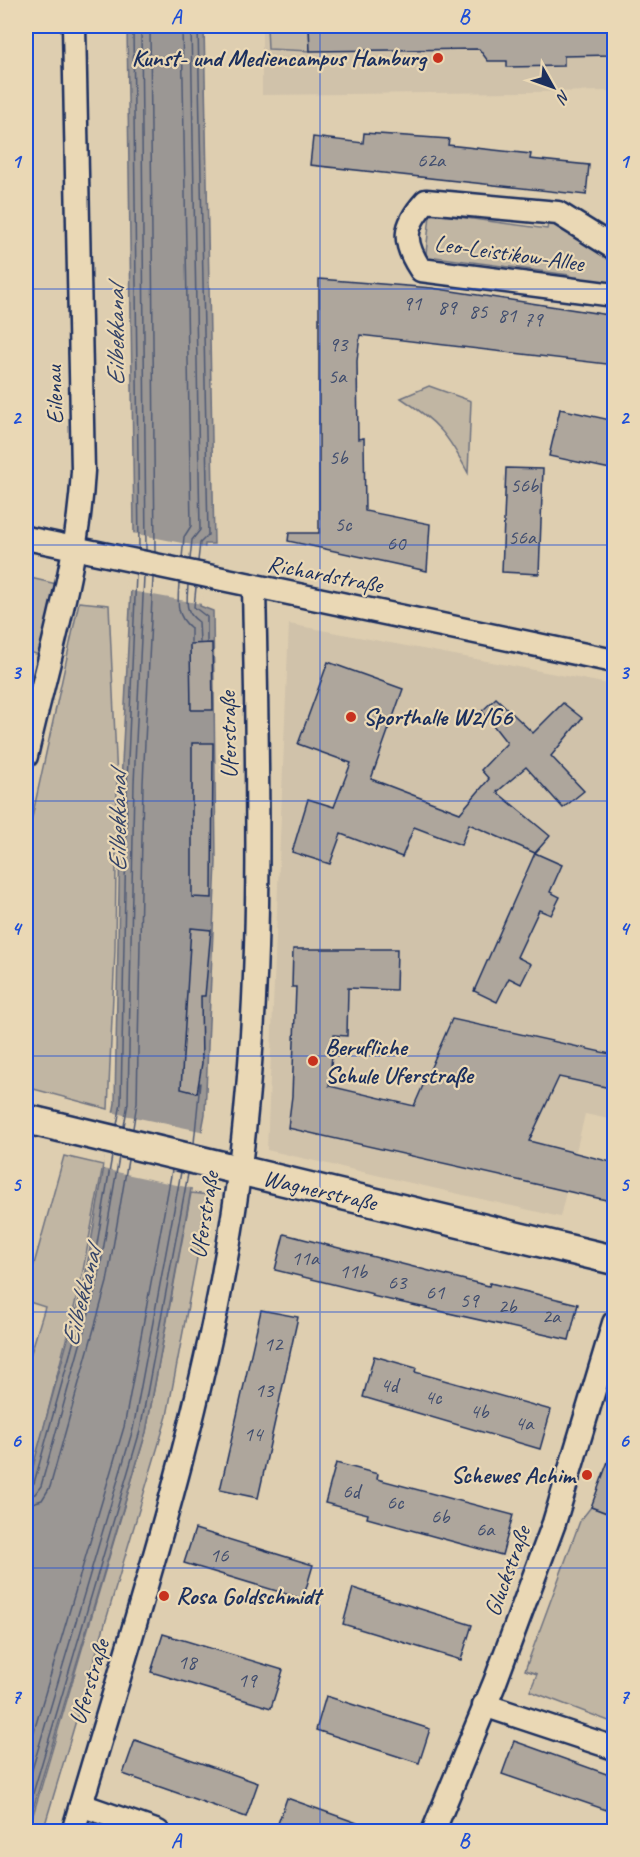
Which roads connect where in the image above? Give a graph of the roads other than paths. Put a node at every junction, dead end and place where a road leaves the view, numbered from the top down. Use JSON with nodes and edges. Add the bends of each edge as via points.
{"nodes":[{"id":1,"x":74,"y":26,"type":"edge"},
{"id":2,"x":615,"y":248,"type":"edge"},
{"id":3,"x":615,"y":295,"type":"edge"},
{"id":4,"x":26,"y":538,"type":"edge"},
{"id":5,"x":75,"y":548,"type":"junction"},
{"id":6,"x":254,"y":587,"type":"junction"},
{"id":7,"x":615,"y":661,"type":"edge"},
{"id":8,"x":26,"y":756,"type":"edge"},
{"id":9,"x":26,"y":1119,"type":"edge"},
{"id":10,"x":239,"y":1172,"type":"junction"},
{"id":11,"x":615,"y":1260,"type":"edge"},
{"id":12,"x":615,"y":1323,"type":"edge"},
{"id":13,"x":484,"y":1705,"type":"junction"},
{"id":14,"x":615,"y":1748,"type":"edge"},
{"id":15,"x":81,"y":1805,"type":"junction"},
{"id":16,"x":73,"y":1832,"type":"edge"},
{"id":17,"x":158,"y":1832,"type":"edge"},
{"id":18,"x":432,"y":1832,"type":"edge"}],
"edges":[{"from":1,"to":5,"type":"street","name":"Eilenau","via":[[83,471]]},
{"from":2,"to":3,"type":"street","name":"Leo-Leistikow-Allee","via":[[558,213],[426,201],[412,216],[407,236],[410,254],[421,270]]},
{"from":4,"to":5,"type":"street","name":"Richardstraße"},
{"from":5,"to":6,"type":"street","name":"Richardstraße"},
{"from":5,"to":8,"type":"street","name":"Eilenau"},
{"from":6,"to":7,"type":"street","name":"Richardstraße"},
{"from":6,"to":10,"type":"street","name":"Uferstraße","via":[[258,912],[254,1033]]},
{"from":9,"to":10,"type":"main road","name":"Wagnerstraße"},
{"from":10,"to":11,"type":"main road","name":"Wagnerstraße"},
{"from":10,"to":15,"type":"street","name":"Uferstraße","via":[[222,1281],[192,1422]]},
{"from":12,"to":13,"type":"street","name":"Gluckstraße","via":[[554,1523]]},
{"from":13,"to":14,"type":"street"},
{"from":13,"to":18,"type":"street","name":"Gluckstraße"},
{"from":15,"to":16,"type":"street","name":"Uferstraße"},
{"from":15,"to":17,"type":"street"}]}
